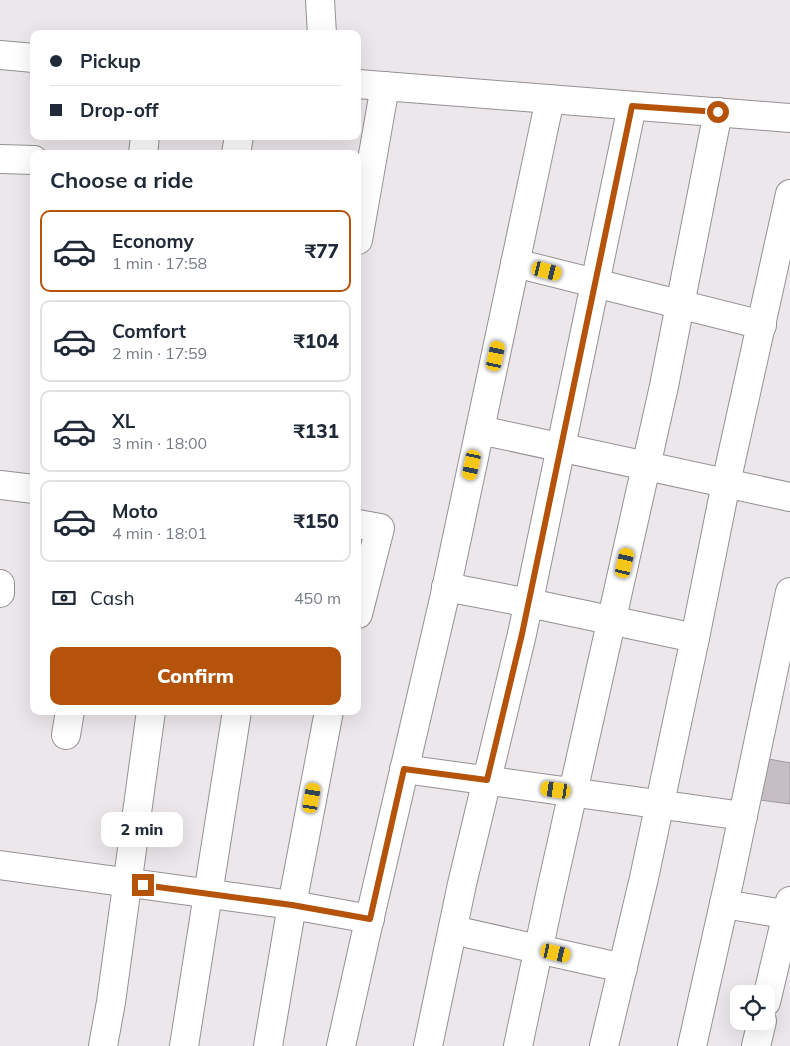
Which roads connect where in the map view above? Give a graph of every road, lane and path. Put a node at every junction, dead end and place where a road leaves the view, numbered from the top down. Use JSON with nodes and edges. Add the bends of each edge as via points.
{"nodes":[{"id":1,"x":320,"y":0,"type":"edge"},
{"id":2,"x":322,"y":30,"type":"edge"},
{"id":3,"x":0,"y":55,"type":"edge"},
{"id":4,"x":30,"y":58,"type":"edge"},
{"id":5,"x":361,"y":84,"type":"edge"},
{"id":6,"x":385,"y":86,"type":"junction"},
{"id":7,"x":550,"y":99,"type":"junction"},
{"id":8,"x":632,"y":106,"type":"junction"},
{"id":9,"x":718,"y":112,"type":"junction"},
{"id":10,"x":790,"y":118,"type":"edge"},
{"id":11,"x":0,"y":159,"type":"edge"},
{"id":12,"x":30,"y":160,"type":"edge"},
{"id":13,"x":790,"y":194,"type":"edge"},
{"id":14,"x":361,"y":223,"type":"edge"},
{"id":15,"x":516,"y":263,"type":"junction"},
{"id":16,"x":595,"y":283,"type":"junction"},
{"id":17,"x":680,"y":304,"type":"junction"},
{"id":18,"x":762,"y":325,"type":"junction"},
{"id":19,"x":480,"y":430,"type":"junction"},
{"id":20,"x":561,"y":447,"type":"junction"},
{"id":21,"x":646,"y":466,"type":"junction"},
{"id":22,"x":726,"y":483,"type":"junction"},
{"id":23,"x":0,"y":485,"type":"edge"},
{"id":24,"x":30,"y":489,"type":"edge"},
{"id":25,"x":790,"y":497,"type":"edge"},
{"id":26,"x":361,"y":525,"type":"edge"},
{"id":27,"x":0,"y":584,"type":"edge"},
{"id":28,"x":446,"y":587,"type":"junction"},
{"id":29,"x":790,"y":592,"type":"edge"},
{"id":30,"x":0,"y":593,"type":"edge"},
{"id":31,"x":361,"y":602,"type":"edge"},
{"id":32,"x":529,"y":603,"type":"junction"},
{"id":33,"x":612,"y":621,"type":"junction"},
{"id":34,"x":695,"y":638,"type":"junction"},
{"id":35,"x":782,"y":667,"type":"edge"},
{"id":36,"x":150,"y":715,"type":"edge"},
{"id":37,"x":236,"y":715,"type":"edge"},
{"id":38,"x":328,"y":715,"type":"edge"},
{"id":39,"x":404,"y":769,"type":"junction"},
{"id":40,"x":487,"y":780,"type":"junction"},
{"id":41,"x":573,"y":792,"type":"junction"},
{"id":42,"x":660,"y":804,"type":"junction"},
{"id":43,"x":743,"y":816,"type":"junction"},
{"id":44,"x":0,"y":865,"type":"edge"},
{"id":45,"x":127,"y":883,"type":"junction"},
{"id":46,"x":208,"y":894,"type":"junction"},
{"id":47,"x":724,"y":904,"type":"junction"},
{"id":48,"x":292,"y":905,"type":"junction"},
{"id":49,"x":789,"y":910,"type":"edge"},
{"id":50,"x":370,"y":919,"type":"junction"},
{"id":51,"x":453,"y":930,"type":"junction"},
{"id":52,"x":539,"y":949,"type":"junction"},
{"id":53,"x":622,"y":968,"type":"junction"},
{"id":54,"x":770,"y":985,"type":"edge"},
{"id":55,"x":760,"y":1030,"type":"edge"},
{"id":56,"x":103,"y":1046,"type":"edge"},
{"id":57,"x":184,"y":1046,"type":"edge"},
{"id":58,"x":268,"y":1046,"type":"edge"},
{"id":59,"x":341,"y":1046,"type":"edge"},
{"id":60,"x":428,"y":1046,"type":"edge"},
{"id":61,"x":518,"y":1046,"type":"edge"},
{"id":62,"x":604,"y":1046,"type":"edge"},
{"id":63,"x":692,"y":1046,"type":"edge"},
{"id":64,"x":756,"y":1046,"type":"edge"}],
"edges":[{"from":1,"to":2,"type":"street"},
{"from":3,"to":4,"type":"street"},
{"from":5,"to":6,"type":"street"},
{"from":6,"to":7,"type":"street"},
{"from":6,"to":14,"type":"street"},
{"from":7,"to":8,"type":"street"},
{"from":7,"to":15,"type":"street"},
{"from":8,"to":9,"type":"street"},
{"from":8,"to":16,"type":"street"},
{"from":9,"to":10,"type":"street"},
{"from":9,"to":17,"type":"street"},
{"from":11,"to":12,"type":"street"},
{"from":13,"to":18,"type":"street"},
{"from":15,"to":16,"type":"street"},
{"from":15,"to":19,"type":"street"},
{"from":16,"to":17,"type":"street"},
{"from":16,"to":20,"type":"street"},
{"from":17,"to":18,"type":"street"},
{"from":17,"to":21,"type":"street"},
{"from":18,"to":22,"type":"street"},
{"from":19,"to":20,"type":"street"},
{"from":19,"to":28,"type":"street"},
{"from":20,"to":21,"type":"street"},
{"from":20,"to":32,"type":"street"},
{"from":21,"to":22,"type":"street"},
{"from":21,"to":33,"type":"street"},
{"from":22,"to":25,"type":"street"},
{"from":22,"to":34,"type":"street"},
{"from":23,"to":24,"type":"street"},
{"from":26,"to":31,"type":"street","via":[[380,528]]},
{"from":27,"to":30,"type":"street"},
{"from":28,"to":32,"type":"street"},
{"from":28,"to":39,"type":"street"},
{"from":29,"to":35,"type":"street"},
{"from":32,"to":33,"type":"street"},
{"from":32,"to":40,"type":"street"},
{"from":33,"to":34,"type":"street"},
{"from":33,"to":41,"type":"street"},
{"from":34,"to":42,"type":"street"},
{"from":35,"to":43,"type":"street"},
{"from":36,"to":45,"type":"street"},
{"from":37,"to":46,"type":"street"},
{"from":38,"to":48,"type":"street"},
{"from":39,"to":40,"type":"street"},
{"from":39,"to":50,"type":"street"},
{"from":40,"to":41,"type":"street"},
{"from":40,"to":51,"type":"street"},
{"from":41,"to":42,"type":"street"},
{"from":41,"to":52,"type":"street"},
{"from":42,"to":43,"type":"street"},
{"from":42,"to":53,"type":"street"},
{"from":43,"to":47,"type":"street"},
{"from":44,"to":45,"type":"street"},
{"from":45,"to":46,"type":"street"},
{"from":45,"to":56,"type":"street"},
{"from":46,"to":48,"type":"street"},
{"from":46,"to":57,"type":"street"},
{"from":47,"to":49,"type":"street"},
{"from":47,"to":63,"type":"street"},
{"from":48,"to":50,"type":"street"},
{"from":48,"to":58,"type":"street"},
{"from":49,"to":54,"type":"street"},
{"from":50,"to":59,"type":"street"},
{"from":51,"to":52,"type":"street"},
{"from":51,"to":60,"type":"street"},
{"from":52,"to":53,"type":"street"},
{"from":52,"to":61,"type":"street"},
{"from":53,"to":62,"type":"street"},
{"from":55,"to":64,"type":"street"}]}
